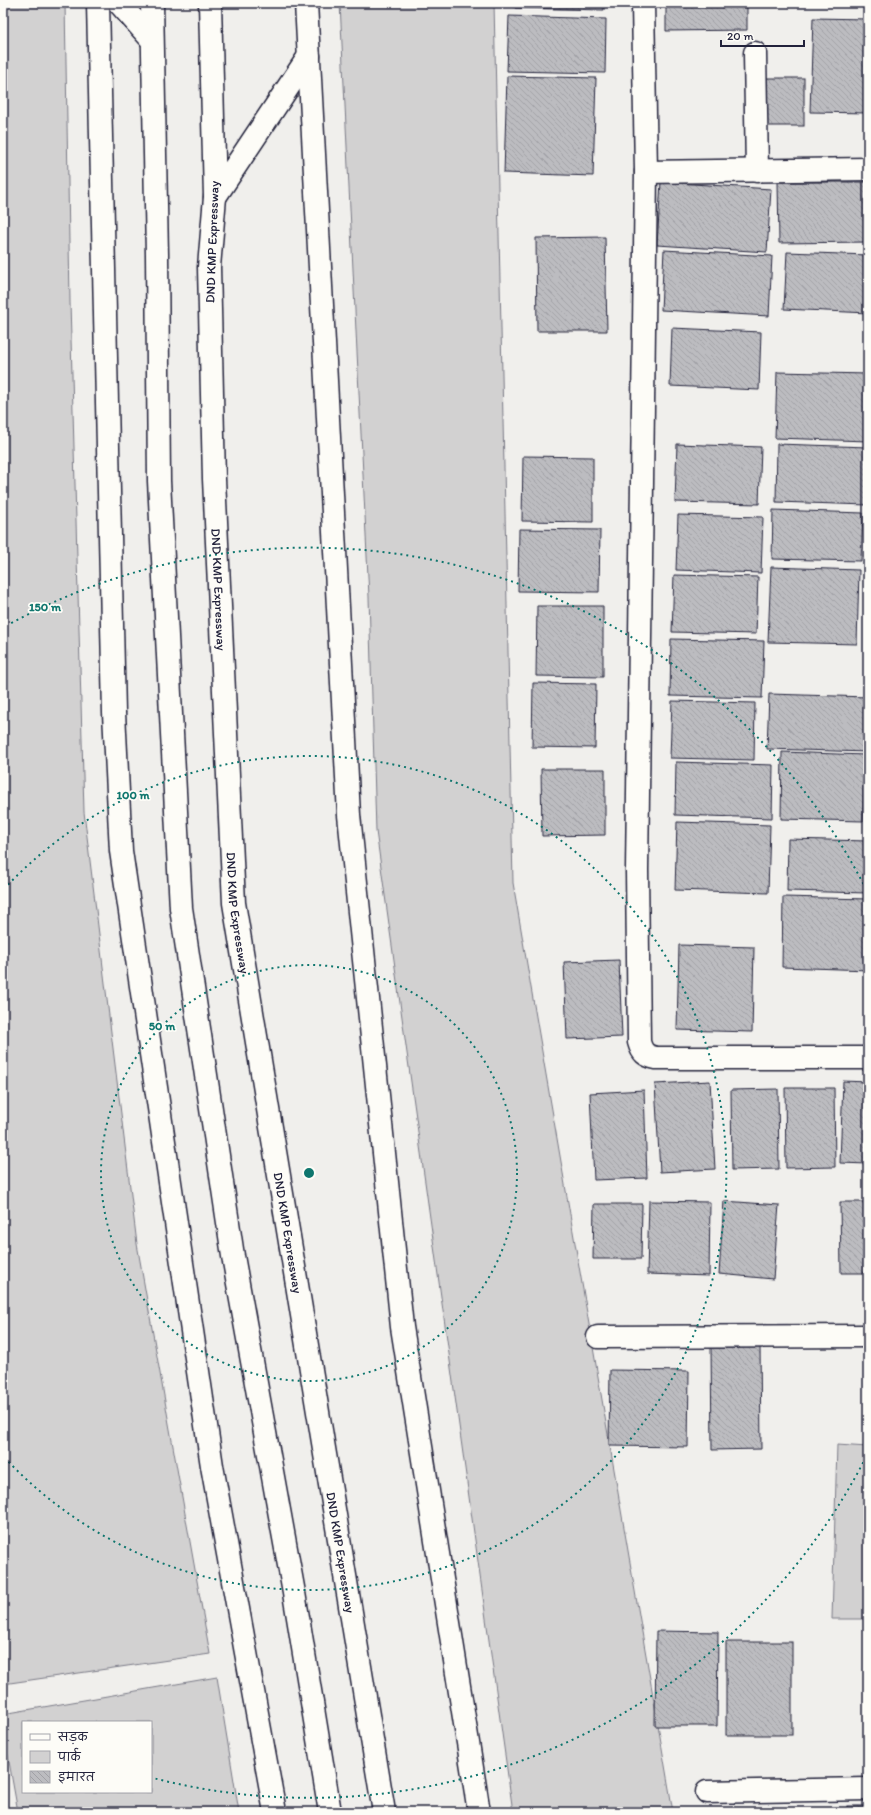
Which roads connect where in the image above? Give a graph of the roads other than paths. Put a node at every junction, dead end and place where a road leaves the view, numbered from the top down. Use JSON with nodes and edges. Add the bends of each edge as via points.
{"nodes":[{"id":1,"x":98,"y":3,"type":"edge"},
{"id":2,"x":119,"y":3,"type":"edge"},
{"id":3,"x":152,"y":3,"type":"edge"},
{"id":4,"x":210,"y":3,"type":"edge"},
{"id":5,"x":306,"y":3,"type":"edge"},
{"id":6,"x":643,"y":3,"type":"edge"},
{"id":7,"x":152,"y":40,"type":"junction"},
{"id":8,"x":755,"y":52,"type":"dead end"},
{"id":9,"x":309,"y":56,"type":"junction"},
{"id":10,"x":868,"y":169,"type":"edge"},
{"id":11,"x":757,"y":171,"type":"junction"},
{"id":12,"x":646,"y":172,"type":"junction"},
{"id":13,"x":215,"y":197,"type":"junction"},
{"id":14,"x":868,"y":1058,"type":"edge"},
{"id":15,"x":868,"y":1336,"type":"edge"},
{"id":16,"x":598,"y":1337,"type":"dead end"},
{"id":17,"x":868,"y":1789,"type":"edge"},
{"id":18,"x":707,"y":1792,"type":"dead end"},
{"id":19,"x":275,"y":1812,"type":"edge"},
{"id":20,"x":330,"y":1812,"type":"edge"},
{"id":21,"x":384,"y":1812,"type":"edge"},
{"id":22,"x":478,"y":1812,"type":"edge"}],
"edges":[{"from":1,"to":19,"type":"main road","via":[[114,714],[121,851],[212,1466]]},
{"from":2,"to":7,"type":"main road"},
{"from":3,"to":7,"type":"main road"},
{"from":4,"to":13,"type":"main road","name":"DND KMP Expressway"},
{"from":5,"to":9,"type":"main road"},
{"from":6,"to":12,"type":"main road"},
{"from":7,"to":20,"type":"main road","via":[[159,481],[181,908],[233,1256],[294,1593]]},
{"from":8,"to":11,"type":"main road"},
{"from":9,"to":13,"type":"main road"},
{"from":9,"to":22,"type":"main road","via":[[349,815],[402,1327]]},
{"from":10,"to":11,"type":"main road"},
{"from":11,"to":12,"type":"main road"},
{"from":12,"to":14,"type":"main road","via":[[637,870],[641,1050],[647,1056],[656,1058]]},
{"from":13,"to":21,"type":"main road","name":"DND KMP Expressway","via":[[209,267],[214,479],[234,903]]},
{"from":15,"to":16,"type":"main road"},
{"from":17,"to":18,"type":"main road"}]}
